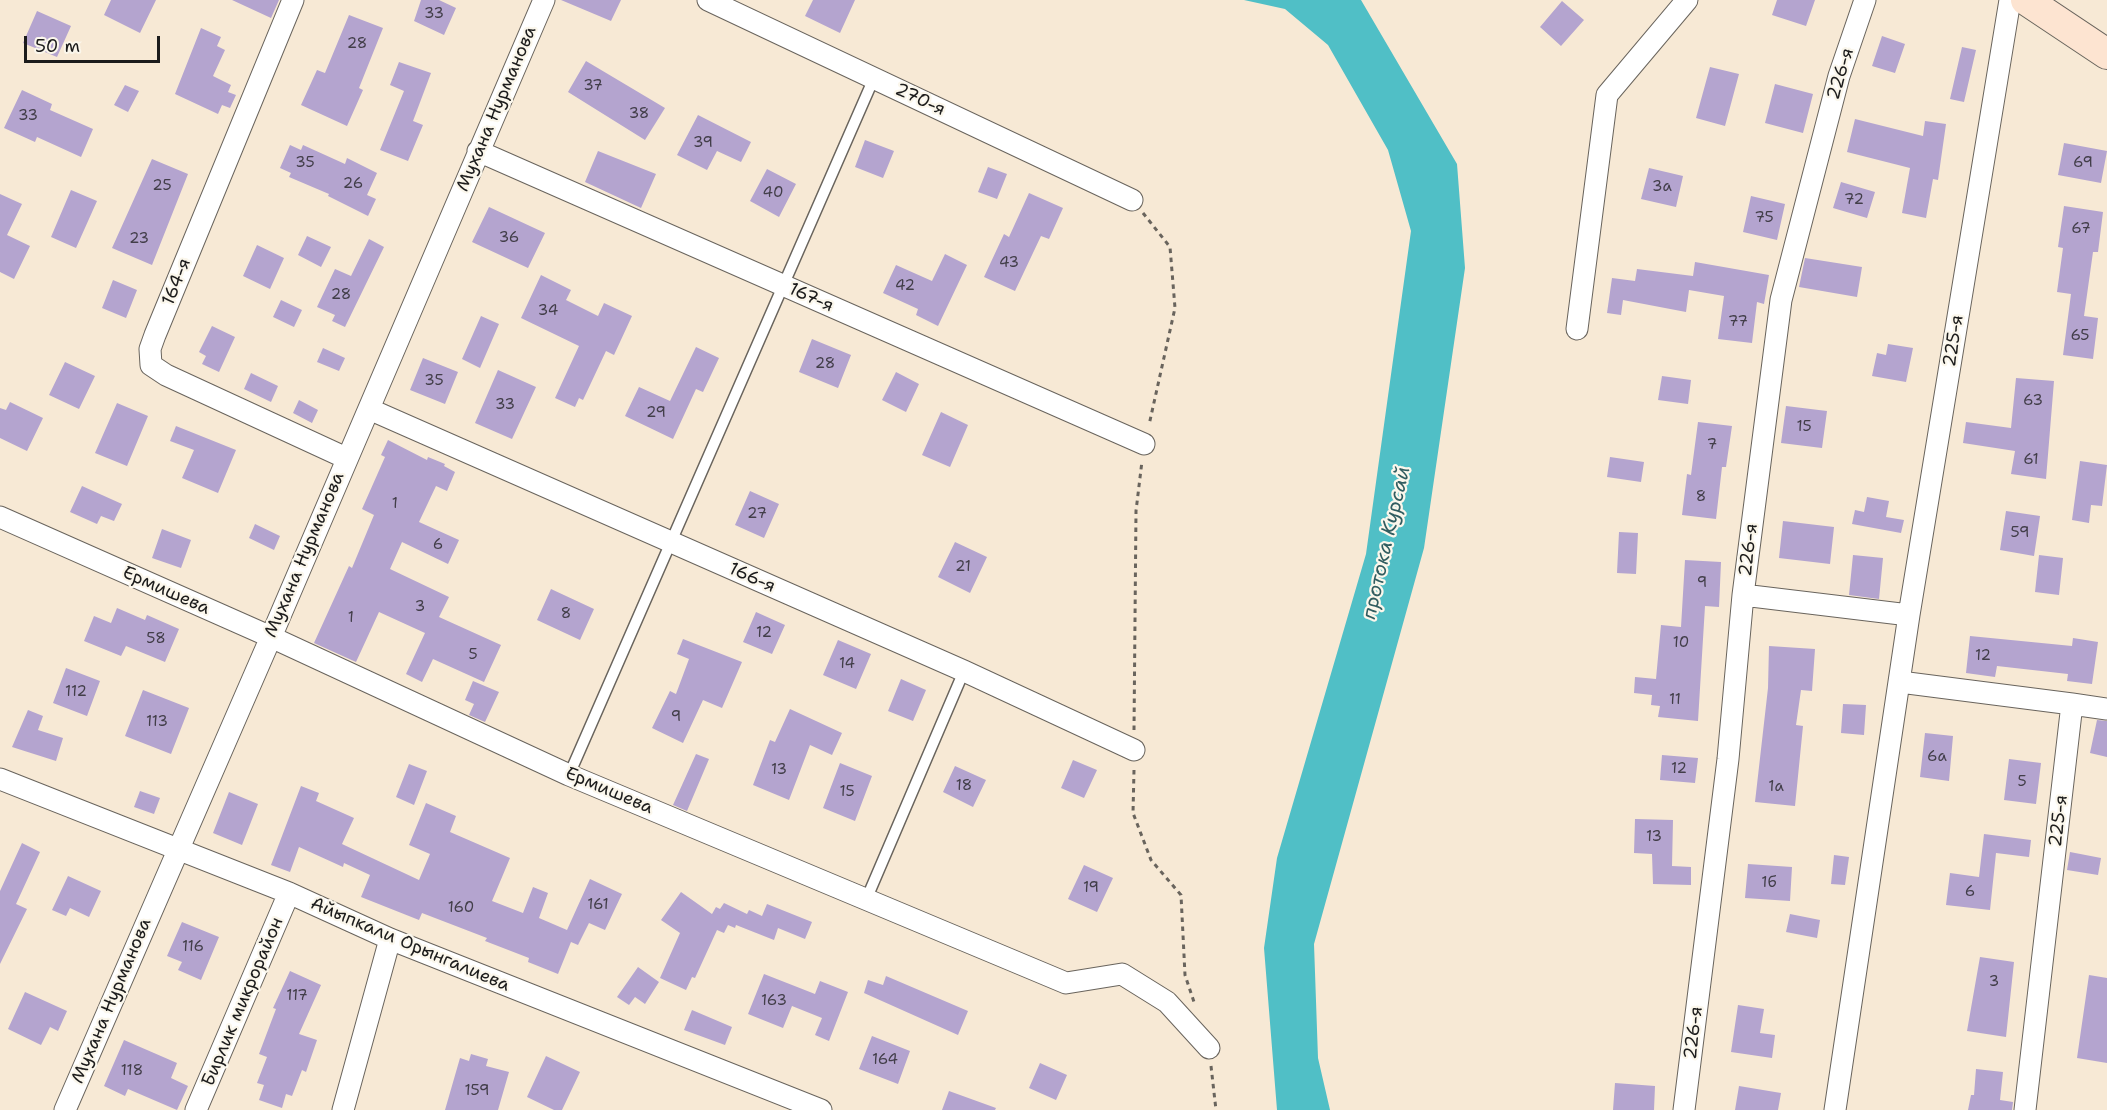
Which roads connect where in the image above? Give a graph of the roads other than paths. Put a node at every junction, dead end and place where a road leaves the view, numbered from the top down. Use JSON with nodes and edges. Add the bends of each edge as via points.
{"nodes":[{"id":1,"x":293,"y":0,"type":"edge"},
{"id":2,"x":544,"y":0,"type":"edge"},
{"id":3,"x":708,"y":0,"type":"edge"},
{"id":4,"x":1687,"y":0,"type":"edge"},
{"id":5,"x":1866,"y":0,"type":"edge"},
{"id":6,"x":2010,"y":0,"type":"edge"},
{"id":7,"x":2026,"y":0,"type":"edge"},
{"id":8,"x":2107,"y":54,"type":"edge"},
{"id":9,"x":874,"y":78,"type":"junction"},
{"id":10,"x":478,"y":151,"type":"junction"},
{"id":11,"x":1132,"y":200,"type":"road end"},
{"id":12,"x":782,"y":285,"type":"junction"},
{"id":13,"x":1577,"y":329,"type":"dead end"},
{"id":14,"x":369,"y":409,"type":"junction"},
{"id":15,"x":1144,"y":444,"type":"road end"},
{"id":16,"x":346,"y":458,"type":"junction"},
{"id":17,"x":0,"y":517,"type":"edge"},
{"id":18,"x":671,"y":542,"type":"junction"},
{"id":19,"x":1743,"y":595,"type":"junction"},
{"id":20,"x":1909,"y":615,"type":"junction"},
{"id":21,"x":271,"y":637,"type":"junction"},
{"id":22,"x":964,"y":671,"type":"junction"},
{"id":23,"x":1900,"y":682,"type":"junction"},
{"id":24,"x":2072,"y":704,"type":"junction"},
{"id":25,"x":2107,"y":709,"type":"edge"},
{"id":26,"x":1134,"y":750,"type":"road end"},
{"id":27,"x":570,"y":775,"type":"junction"},
{"id":28,"x":0,"y":779,"type":"edge"},
{"id":29,"x":178,"y":848,"type":"junction"},
{"id":30,"x":289,"y":893,"type":"junction"},
{"id":31,"x":866,"y":900,"type":"junction"},
{"id":32,"x":390,"y":939,"type":"junction"},
{"id":33,"x":1209,"y":1048,"type":"road end"},
{"id":34,"x":810,"y":1108,"type":"edge"},
{"id":35,"x":65,"y":1110,"type":"edge"},
{"id":36,"x":196,"y":1110,"type":"edge"},
{"id":37,"x":344,"y":1110,"type":"edge"},
{"id":38,"x":1684,"y":1110,"type":"edge"},
{"id":39,"x":1835,"y":1110,"type":"edge"},
{"id":40,"x":2025,"y":1110,"type":"edge"}],
"edges":[{"from":1,"to":16,"type":"street","name":"164-я","via":[[155,335],[150,349],[151,365]]},
{"from":2,"to":10,"type":"street","name":"Мухана Нурманова"},
{"from":3,"to":9,"type":"street","name":"270-я"},
{"from":4,"to":13,"type":"street","via":[[1607,95]]},
{"from":5,"to":19,"type":"street","name":"226-я","via":[[1839,76],[1781,300]]},
{"from":6,"to":20,"type":"street","name":"225-я"},
{"from":7,"to":8,"type":"street"},
{"from":9,"to":11,"type":"street","name":"270-я"},
{"from":9,"to":12,"type":"lane"},
{"from":10,"to":12,"type":"street","name":"167-я"},
{"from":10,"to":14,"type":"street","name":"Мухана Нурманова"},
{"from":12,"to":15,"type":"street","name":"167-я"},
{"from":12,"to":18,"type":"lane"},
{"from":14,"to":16,"type":"street","name":"Мухана Нурманова"},
{"from":14,"to":18,"type":"street","name":"166-я"},
{"from":16,"to":21,"type":"street","name":"Мухана Нурманова"},
{"from":17,"to":21,"type":"street","name":"Ермишева"},
{"from":18,"to":22,"type":"street","name":"166-я"},
{"from":18,"to":27,"type":"lane"},
{"from":19,"to":20,"type":"street"},
{"from":19,"to":38,"type":"street","name":"226-я","via":[[1728,759]]},
{"from":20,"to":23,"type":"street","name":"225-я"},
{"from":21,"to":27,"type":"street","name":"Ермишева"},
{"from":21,"to":29,"type":"street","name":"Мухана Нурманова"},
{"from":22,"to":26,"type":"street","name":"166-я"},
{"from":22,"to":31,"type":"lane"},
{"from":23,"to":24,"type":"street"},
{"from":23,"to":39,"type":"street","name":"225-я"},
{"from":24,"to":25,"type":"street"},
{"from":24,"to":40,"type":"street","name":"225-я"},
{"from":27,"to":31,"type":"street","name":"Ермишева"},
{"from":28,"to":29,"type":"street","name":"Айыпкали Орынгалиева"},
{"from":29,"to":30,"type":"street","name":"Айыпкали Орынгалиева"},
{"from":29,"to":35,"type":"street","name":"Мухана Нурманова"},
{"from":30,"to":32,"type":"street","name":"Айыпкали Орынгалиева"},
{"from":30,"to":36,"type":"street","name":"Бирлик микрорайон"},
{"from":31,"to":33,"type":"street","name":"Ермишева","via":[[1066,983],[1122,974],[1167,1002]]},
{"from":32,"to":34,"type":"street","name":"Айыпкали Орынгалиева"},
{"from":32,"to":37,"type":"street"}]}
